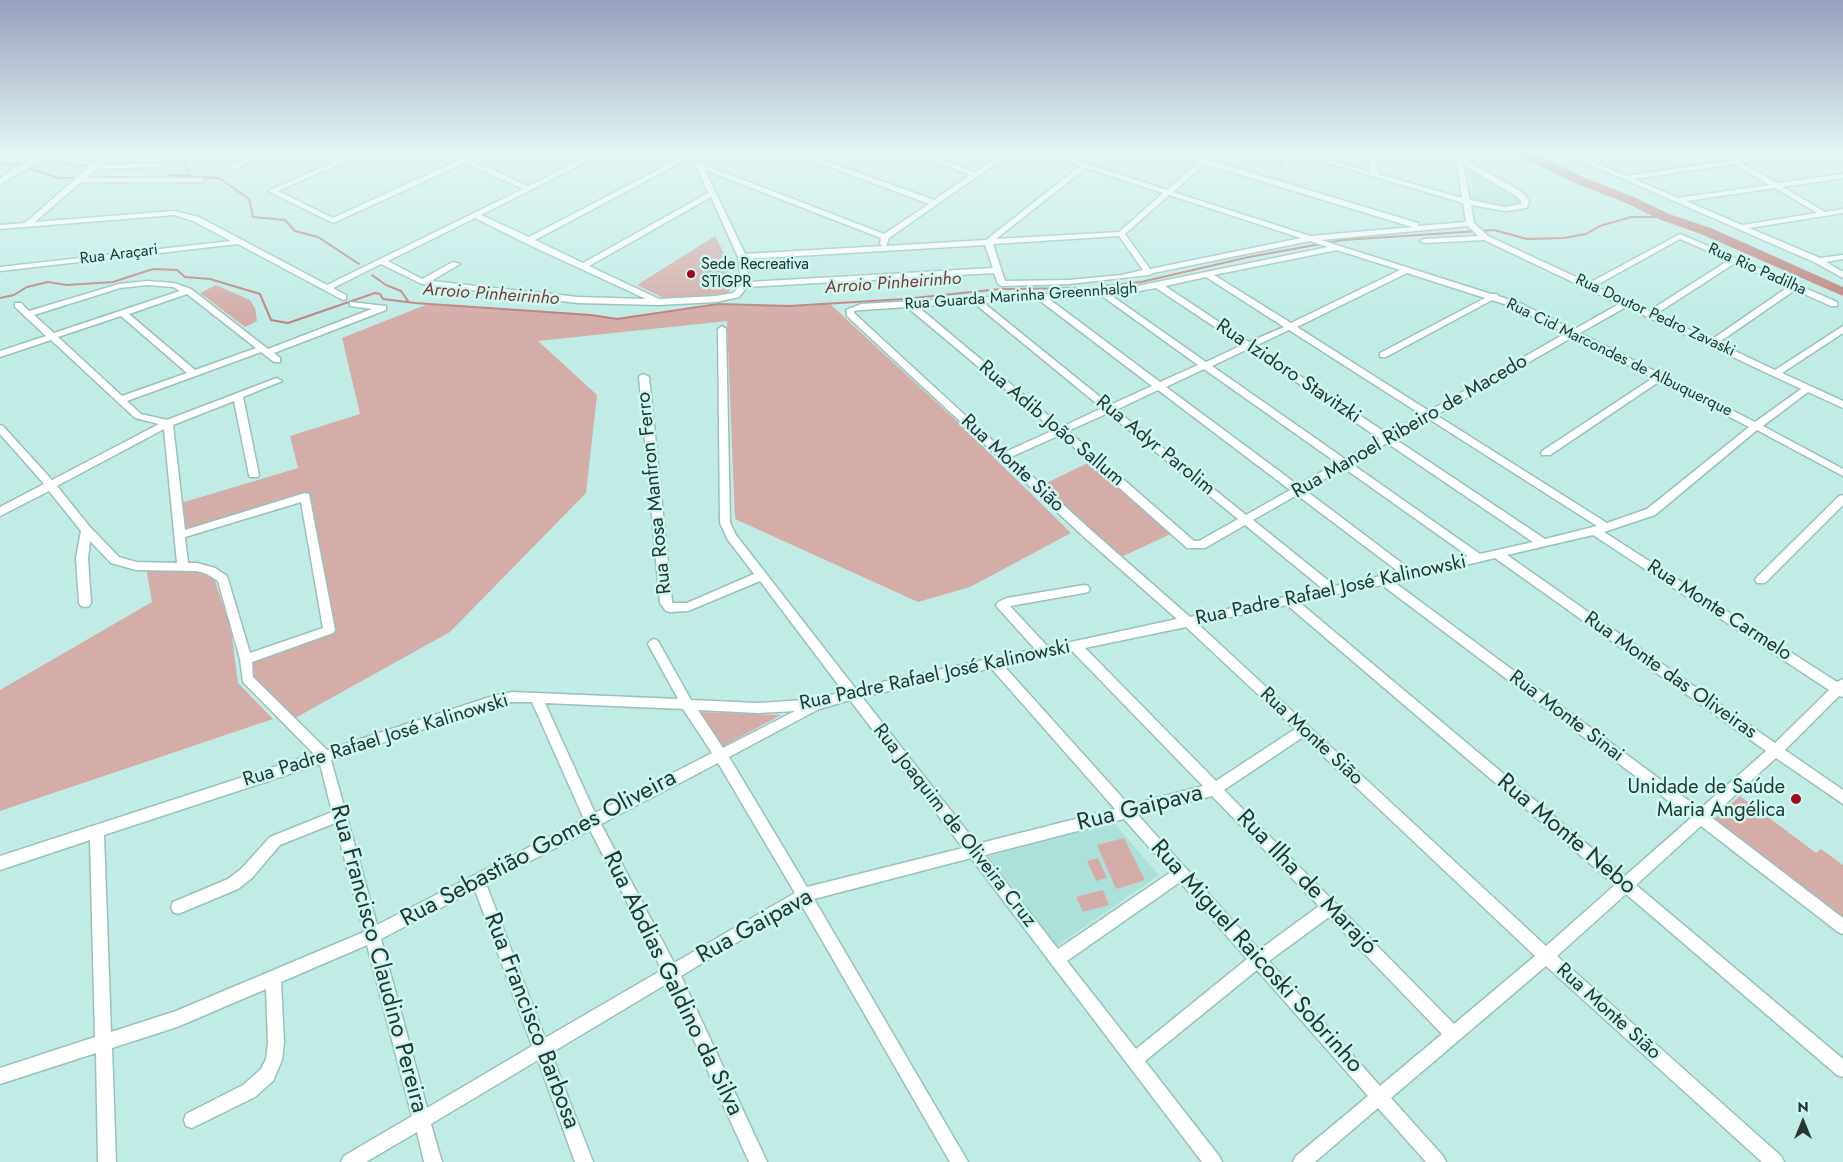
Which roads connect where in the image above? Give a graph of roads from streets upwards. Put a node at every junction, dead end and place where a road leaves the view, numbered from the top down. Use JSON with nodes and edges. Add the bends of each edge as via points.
{"nodes":[{"id":1,"x":48,"y":207,"type":"edge"},
{"id":2,"x":305,"y":207,"type":"edge"},
{"id":3,"x":363,"y":207,"type":"edge"},
{"id":4,"x":491,"y":207,"type":"edge"},
{"id":5,"x":592,"y":207,"type":"edge"},
{"id":6,"x":688,"y":207,"type":"edge"},
{"id":7,"x":719,"y":207,"type":"edge"},
{"id":8,"x":807,"y":207,"type":"edge"},
{"id":9,"x":928,"y":207,"type":"edge"},
{"id":10,"x":1032,"y":207,"type":"edge"},
{"id":11,"x":1153,"y":207,"type":"edge"},
{"id":12,"x":1215,"y":207,"type":"edge"},
{"id":13,"x":1355,"y":207,"type":"edge"},
{"id":14,"x":1467,"y":207,"type":"edge"},
{"id":15,"x":1500,"y":207,"type":"edge"},
{"id":16,"x":1523,"y":207,"type":"edge"},
{"id":17,"x":1695,"y":207,"type":"edge"},
{"id":18,"x":1812,"y":207,"type":"edge"},
{"id":19,"x":1843,"y":211,"type":"edge"},
{"id":20,"x":1824,"y":214,"type":"junction"},
{"id":21,"x":475,"y":215,"type":"junction"},
{"id":22,"x":28,"y":225,"type":"junction"},
{"id":23,"x":1471,"y":226,"type":"junction"},
{"id":24,"x":0,"y":227,"type":"edge"},
{"id":25,"x":1421,"y":227,"type":"junction"},
{"id":26,"x":1742,"y":227,"type":"junction"},
{"id":27,"x":213,"y":228,"type":"junction"},
{"id":28,"x":1121,"y":234,"type":"junction"},
{"id":29,"x":1482,"y":236,"type":"junction"},
{"id":30,"x":884,"y":237,"type":"junction"},
{"id":31,"x":1315,"y":239,"type":"junction"},
{"id":32,"x":528,"y":241,"type":"junction"},
{"id":33,"x":1424,"y":241,"type":"dead end"},
{"id":34,"x":239,"y":242,"type":"junction"},
{"id":35,"x":988,"y":242,"type":"junction"},
{"id":36,"x":200,"y":245,"type":"junction"},
{"id":37,"x":1337,"y":247,"type":"junction"},
{"id":38,"x":883,"y":249,"type":"junction"},
{"id":39,"x":742,"y":257,"type":"junction"},
{"id":40,"x":1843,"y":257,"type":"edge"},
{"id":41,"x":1735,"y":260,"type":"junction"},
{"id":42,"x":1819,"y":260,"type":"junction"},
{"id":43,"x":381,"y":261,"type":"junction"},
{"id":44,"x":456,"y":264,"type":"dead end"},
{"id":45,"x":583,"y":266,"type":"junction"},
{"id":46,"x":0,"y":269,"type":"edge"},
{"id":47,"x":1408,"y":269,"type":"junction"},
{"id":48,"x":997,"y":270,"type":"junction"},
{"id":49,"x":1149,"y":273,"type":"junction"},
{"id":50,"x":1208,"y":275,"type":"junction"},
{"id":51,"x":1843,"y":276,"type":"edge"},
{"id":52,"x":422,"y":282,"type":"junction"},
{"id":53,"x":744,"y":285,"type":"junction"},
{"id":54,"x":1158,"y":285,"type":"junction"},
{"id":55,"x":1590,"y":286,"type":"junction"},
{"id":56,"x":1795,"y":286,"type":"junction"},
{"id":57,"x":327,"y":288,"type":"junction"},
{"id":58,"x":188,"y":291,"type":"junction"},
{"id":59,"x":1104,"y":294,"type":"junction"},
{"id":60,"x":343,"y":296,"type":"dead end"},
{"id":61,"x":1494,"y":296,"type":"junction"},
{"id":62,"x":1042,"y":298,"type":"junction"},
{"id":63,"x":976,"y":301,"type":"junction"},
{"id":64,"x":659,"y":302,"type":"junction"},
{"id":65,"x":1626,"y":302,"type":"junction"},
{"id":66,"x":353,"y":304,"type":"dead end"},
{"id":67,"x":1834,"y":304,"type":"dead end"},
{"id":68,"x":18,"y":305,"type":"dead end"},
{"id":69,"x":910,"y":305,"type":"junction"},
{"id":70,"x":850,"y":310,"type":"joint"},
{"id":71,"x":123,"y":313,"type":"junction"},
{"id":72,"x":27,"y":314,"type":"junction"},
{"id":73,"x":1650,"y":314,"type":"junction"},
{"id":74,"x":1290,"y":327,"type":"junction"},
{"id":75,"x":1843,"y":329,"type":"edge"},
{"id":76,"x":722,"y":330,"type":"dead end"},
{"id":77,"x":1574,"y":334,"type":"junction"},
{"id":78,"x":52,"y":337,"type":"junction"},
{"id":79,"x":1713,"y":343,"type":"junction"},
{"id":80,"x":1250,"y":345,"type":"junction"},
{"id":81,"x":264,"y":351,"type":"junction"},
{"id":82,"x":0,"y":354,"type":"edge"},
{"id":83,"x":1383,"y":354,"type":"dead end"},
{"id":84,"x":276,"y":360,"type":"dead end"},
{"id":85,"x":1206,"y":365,"type":"junction"},
{"id":86,"x":1776,"y":373,"type":"junction"},
{"id":87,"x":194,"y":374,"type":"junction"},
{"id":88,"x":644,"y":377,"type":"dead end"},
{"id":89,"x":1660,"y":377,"type":"junction"},
{"id":90,"x":277,"y":381,"type":"dead end"},
{"id":91,"x":1159,"y":386,"type":"junction"},
{"id":92,"x":1808,"y":388,"type":"junction"},
{"id":93,"x":238,"y":396,"type":"junction"},
{"id":94,"x":121,"y":400,"type":"junction"},
{"id":95,"x":1843,"y":405,"type":"edge"},
{"id":96,"x":1109,"y":409,"type":"junction"},
{"id":97,"x":1430,"y":415,"type":"junction"},
{"id":98,"x":168,"y":422,"type":"junction"},
{"id":99,"x":1756,"y":426,"type":"junction"},
{"id":100,"x":0,"y":428,"type":"edge"},
{"id":101,"x":1060,"y":431,"type":"junction"},
{"id":102,"x":1388,"y":439,"type":"junction"},
{"id":103,"x":1788,"y":443,"type":"junction"},
{"id":104,"x":1546,"y":453,"type":"dead end"},
{"id":105,"x":1005,"y":456,"type":"junction"},
{"id":106,"x":1344,"y":464,"type":"junction"},
{"id":107,"x":1843,"y":466,"type":"edge"},
{"id":108,"x":1843,"y":473,"type":"edge"},
{"id":109,"x":254,"y":475,"type":"dead end"},
{"id":110,"x":50,"y":485,"type":"junction"},
{"id":111,"x":1298,"y":490,"type":"junction"},
{"id":112,"x":1843,"y":499,"type":"edge"},
{"id":113,"x":0,"y":512,"type":"edge"},
{"id":114,"x":1247,"y":519,"type":"junction"},
{"id":115,"x":1601,"y":529,"type":"junction"},
{"id":116,"x":86,"y":530,"type":"junction"},
{"id":117,"x":180,"y":535,"type":"junction"},
{"id":118,"x":1543,"y":543,"type":"junction"},
{"id":119,"x":1191,"y":545,"type":"joint"},
{"id":120,"x":1496,"y":554,"type":"junction"},
{"id":121,"x":1478,"y":558,"type":"junction"},
{"id":122,"x":183,"y":566,"type":"junction"},
{"id":123,"x":1409,"y":574,"type":"junction"},
{"id":124,"x":760,"y":576,"type":"junction"},
{"id":125,"x":1384,"y":580,"type":"junction"},
{"id":126,"x":1761,"y":580,"type":"dead end"},
{"id":127,"x":1084,"y":589,"type":"dead end"},
{"id":128,"x":1334,"y":591,"type":"junction"},
{"id":129,"x":1289,"y":600,"type":"junction"},
{"id":130,"x":85,"y":603,"type":"dead end"},
{"id":131,"x":1188,"y":622,"type":"junction"},
{"id":132,"x":654,"y":644,"type":"dead end"},
{"id":133,"x":1075,"y":646,"type":"junction"},
{"id":134,"x":1045,"y":652,"type":"junction"},
{"id":135,"x":246,"y":659,"type":"junction"},
{"id":136,"x":994,"y":663,"type":"junction"},
{"id":137,"x":1841,"y":688,"type":"edge"},
{"id":138,"x":853,"y":694,"type":"junction"},
{"id":139,"x":536,"y":697,"type":"junction"},
{"id":140,"x":820,"y":704,"type":"junction"},
{"id":141,"x":688,"y":706,"type":"junction"},
{"id":142,"x":1304,"y":730,"type":"junction"},
{"id":143,"x":1775,"y":751,"type":"junction"},
{"id":144,"x":720,"y":754,"type":"junction"},
{"id":145,"x":324,"y":756,"type":"junction"},
{"id":146,"x":1215,"y":789,"type":"junction"},
{"id":147,"x":1843,"y":798,"type":"edge"},
{"id":148,"x":1127,"y":812,"type":"junction"},
{"id":149,"x":340,"y":815,"type":"junction"},
{"id":150,"x":1700,"y":817,"type":"junction"},
{"id":151,"x":592,"y":821,"type":"junction"},
{"id":152,"x":97,"y":830,"type":"junction"},
{"id":153,"x":974,"y":851,"type":"junction"},
{"id":154,"x":0,"y":863,"type":"edge"},
{"id":155,"x":1181,"y":873,"type":"junction"},
{"id":156,"x":478,"y":880,"type":"junction"},
{"id":157,"x":1624,"y":885,"type":"junction"},
{"id":158,"x":804,"y":895,"type":"junction"},
{"id":159,"x":178,"y":906,"type":"dead end"},
{"id":160,"x":1330,"y":907,"type":"junction"},
{"id":161,"x":1843,"y":927,"type":"edge"},
{"id":162,"x":371,"y":936,"type":"junction"},
{"id":163,"x":1546,"y":956,"type":"junction"},
{"id":164,"x":1057,"y":959,"type":"junction"},
{"id":165,"x":1258,"y":960,"type":"junction"},
{"id":166,"x":672,"y":974,"type":"junction"},
{"id":167,"x":272,"y":978,"type":"junction"},
{"id":168,"x":1453,"y":1034,"type":"junction"},
{"id":169,"x":104,"y":1043,"type":"junction"},
{"id":170,"x":542,"y":1050,"type":"junction"},
{"id":171,"x":1134,"y":1060,"type":"junction"},
{"id":172,"x":1843,"y":1069,"type":"edge"},
{"id":173,"x":0,"y":1076,"type":"edge"},
{"id":174,"x":1380,"y":1096,"type":"junction"},
{"id":175,"x":192,"y":1120,"type":"dead end"},
{"id":176,"x":421,"y":1122,"type":"junction"},
{"id":177,"x":755,"y":1161,"type":"edge"},
{"id":178,"x":107,"y":1162,"type":"edge"},
{"id":179,"x":350,"y":1162,"type":"edge"},
{"id":180,"x":433,"y":1162,"type":"edge"},
{"id":181,"x":584,"y":1162,"type":"edge"},
{"id":182,"x":959,"y":1162,"type":"edge"},
{"id":183,"x":1213,"y":1162,"type":"edge"},
{"id":184,"x":1302,"y":1162,"type":"edge"},
{"id":185,"x":1437,"y":1162,"type":"edge"},
{"id":186,"x":1775,"y":1162,"type":"edge"}],
"edges":[{"from":1,"to":22,"type":"street"},
{"from":2,"to":3,"type":"street","via":[[333,221]]},
{"from":4,"to":21,"type":"street"},
{"from":5,"to":32,"type":"street"},
{"from":6,"to":45,"type":"street"},
{"from":7,"to":39,"type":"street"},
{"from":8,"to":30,"type":"street"},
{"from":9,"to":30,"type":"street"},
{"from":10,"to":35,"type":"street"},
{"from":11,"to":28,"type":"street"},
{"from":12,"to":31,"type":"street","name":"Rua Cid Marcondes de Albuquerque"},
{"from":13,"to":25,"type":"street"},
{"from":14,"to":23,"type":"street"},
{"from":15,"to":16,"type":"street"},
{"from":17,"to":26,"type":"street"},
{"from":18,"to":20,"type":"street"},
{"from":19,"to":20,"type":"street"},
{"from":20,"to":26,"type":"street"},
{"from":21,"to":32,"type":"street"},
{"from":21,"to":43,"type":"street"},
{"from":22,"to":24,"type":"street"},
{"from":22,"to":27,"type":"street","via":[[174,212]]},
{"from":23,"to":25,"type":"street","name":"Rua Guarda Marinha Greennhalgh"},
{"from":23,"to":29,"type":"street","name":"Rua Doutor Pedro Zavaski"},
{"from":25,"to":31,"type":"street","name":"Rua Guarda Marinha Greennhalgh"},
{"from":26,"to":42,"type":"street"},
{"from":27,"to":34,"type":"street"},
{"from":27,"to":36,"type":"street","via":[[210,239]]},
{"from":28,"to":35,"type":"street"},
{"from":28,"to":49,"type":"street"},
{"from":29,"to":33,"type":"street"},
{"from":29,"to":55,"type":"street","name":"Rua Doutor Pedro Zavaski"},
{"from":30,"to":38,"type":"street"},
{"from":31,"to":37,"type":"street","name":"Rua Cid Marcondes de Albuquerque"},
{"from":31,"to":49,"type":"street","name":"Rua Guarda Marinha Greennhalgh"},
{"from":32,"to":45,"type":"street"},
{"from":34,"to":36,"type":"street","name":"Rua Araçari"},
{"from":34,"to":57,"type":"street"},
{"from":35,"to":38,"type":"street"},
{"from":35,"to":48,"type":"street"},
{"from":36,"to":46,"type":"street","name":"Rua Araçari"},
{"from":37,"to":47,"type":"street","name":"Rua Cid Marcondes de Albuquerque"},
{"from":37,"to":50,"type":"street","name":"Rua Guarda Marinha Greennhalgh"},
{"from":38,"to":39,"type":"street"},
{"from":39,"to":53,"type":"street"},
{"from":40,"to":42,"type":"street"},
{"from":41,"to":55,"type":"street","name":"Rua Rio Padilha","via":[[1680,236]]},
{"from":41,"to":56,"type":"street","name":"Rua Rio Padilha"},
{"from":41,"to":73,"type":"street"},
{"from":42,"to":51,"type":"street"},
{"from":43,"to":52,"type":"street"},
{"from":43,"to":57,"type":"street"},
{"from":44,"to":52,"type":"street"},
{"from":45,"to":64,"type":"street"},
{"from":47,"to":61,"type":"street","name":"Rua Cid Marcondes de Albuquerque"},
{"from":47,"to":74,"type":"street"},
{"from":48,"to":49,"type":"street","name":"Rua Guarda Marinha Greennhalgh","via":[[1002,284],[1069,282]]},
{"from":48,"to":53,"type":"street"},
{"from":50,"to":54,"type":"street","name":"Rua Guarda Marinha Greennhalgh"},
{"from":50,"to":74,"type":"street","name":"Rua Monte Carmelo"},
{"from":52,"to":64,"type":"street","via":[[578,300]]},
{"from":53,"to":64,"type":"street","via":[[736,295],[716,299]]},
{"from":54,"to":59,"type":"street","name":"Rua Guarda Marinha Greennhalgh"},
{"from":54,"to":80,"type":"street","name":"Rua Izidoro Stavitzki"},
{"from":55,"to":65,"type":"street","name":"Rua Doutor Pedro Zavaski"},
{"from":56,"to":67,"type":"street","name":"Rua Rio Padilha"},
{"from":56,"to":79,"type":"street"},
{"from":57,"to":60,"type":"street"},
{"from":58,"to":71,"type":"street"},
{"from":58,"to":72,"type":"street","via":[[160,283],[133,284],[105,289]]},
{"from":58,"to":81,"type":"street"},
{"from":59,"to":62,"type":"street","name":"Rua Guarda Marinha Greennhalgh"},
{"from":59,"to":85,"type":"street"},
{"from":61,"to":77,"type":"street","name":"Rua Cid Marcondes de Albuquerque"},
{"from":61,"to":83,"type":"street"},
{"from":62,"to":63,"type":"street","name":"Rua Guarda Marinha Greennhalgh"},
{"from":62,"to":91,"type":"street"},
{"from":63,"to":69,"type":"street","name":"Rua Guarda Marinha Greennhalgh"},
{"from":63,"to":96,"type":"street","name":"Rua Adyr Parolim"},
{"from":65,"to":73,"type":"street","name":"Rua Doutor Pedro Zavaski"},
{"from":65,"to":77,"type":"street","name":"Rua Manoel Ribeiro de Macedo"},
{"from":66,"to":81,"type":"street","via":[[383,308]]},
{"from":68,"to":72,"type":"street"},
{"from":69,"to":70,"type":"street","name":"Rua Guarda Marinha Greennhalgh"},
{"from":69,"to":101,"type":"street","name":"Rua Adib João Sallum"},
{"from":70,"to":105,"type":"street","name":"Rua Monte Sião","via":[[852,317]]},
{"from":71,"to":78,"type":"street"},
{"from":71,"to":87,"type":"street"},
{"from":72,"to":78,"type":"street"},
{"from":73,"to":79,"type":"street","name":"Rua Doutor Pedro Zavaski"},
{"from":74,"to":80,"type":"street"},
{"from":74,"to":97,"type":"street","name":"Rua Monte Carmelo"},
{"from":75,"to":86,"type":"street"},
{"from":76,"to":124,"type":"street","name":"Rua Joaquim de Oliveira Cruz","via":[[725,523]]},
{"from":77,"to":89,"type":"street","name":"Rua Cid Marcondes de Albuquerque"},
{"from":77,"to":97,"type":"street","name":"Rua Manoel Ribeiro de Macedo"},
{"from":78,"to":82,"type":"street"},
{"from":78,"to":94,"type":"street"},
{"from":79,"to":86,"type":"street","name":"Rua Doutor Pedro Zavaski"},
{"from":80,"to":85,"type":"street"},
{"from":80,"to":102,"type":"street","name":"Rua Izidoro Stavitzki"},
{"from":81,"to":84,"type":"street"},
{"from":81,"to":87,"type":"street"},
{"from":85,"to":91,"type":"street"},
{"from":85,"to":106,"type":"street"},
{"from":86,"to":92,"type":"street","name":"Rua Doutor Pedro Zavaski"},
{"from":87,"to":94,"type":"street"},
{"from":88,"to":124,"type":"street","name":"Rua Rosa Manfron Ferro","via":[[666,603],[670,608],[688,607]]},
{"from":89,"to":99,"type":"street","name":"Rua Cid Marcondes de Albuquerque"},
{"from":89,"to":104,"type":"street"},
{"from":90,"to":93,"type":"street"},
{"from":91,"to":96,"type":"street"},
{"from":91,"to":111,"type":"street"},
{"from":92,"to":95,"type":"street","name":"Rua Doutor Pedro Zavaski"},
{"from":92,"to":99,"type":"street","name":"Rua Padre Rafael José Kalinowski"},
{"from":93,"to":98,"type":"street"},
{"from":93,"to":109,"type":"street"},
{"from":94,"to":98,"type":"street","via":[[138,416]]},
{"from":96,"to":101,"type":"street"},
{"from":96,"to":114,"type":"street","name":"Rua Adyr Parolim"},
{"from":97,"to":102,"type":"street","name":"Rua Manoel Ribeiro de Macedo"},
{"from":97,"to":115,"type":"street","name":"Rua Monte Carmelo"},
{"from":98,"to":110,"type":"street"},
{"from":98,"to":117,"type":"street"},
{"from":99,"to":103,"type":"street","name":"Rua Cid Marcondes de Albuquerque"},
{"from":99,"to":115,"type":"street","name":"Rua Padre Rafael José Kalinowski","via":[[1651,512]]},
{"from":100,"to":110,"type":"street"},
{"from":101,"to":105,"type":"street"},
{"from":101,"to":119,"type":"street","name":"Rua Adib João Sallum"},
{"from":102,"to":106,"type":"street","name":"Rua Manoel Ribeiro de Macedo"},
{"from":102,"to":118,"type":"street","name":"Rua Izidoro Stavitzki"},
{"from":103,"to":107,"type":"street","name":"Rua Cid Marcondes de Albuquerque"},
{"from":103,"to":108,"type":"street","name":"Rua Cid Marcondes de Albuquerque"},
{"from":105,"to":131,"type":"street","name":"Rua Monte Sião"},
{"from":106,"to":111,"type":"street","name":"Rua Manoel Ribeiro de Macedo"},
{"from":106,"to":121,"type":"street"},
{"from":110,"to":113,"type":"street"},
{"from":110,"to":116,"type":"street"},
{"from":111,"to":114,"type":"street","name":"Rua Manoel Ribeiro de Macedo"},
{"from":111,"to":123,"type":"street"},
{"from":112,"to":126,"type":"street"},
{"from":114,"to":119,"type":"street","name":"Rua Manoel Ribeiro de Macedo","via":[[1201,545]]},
{"from":114,"to":128,"type":"street","name":"Rua Adyr Parolim"},
{"from":115,"to":118,"type":"street","name":"Rua Padre Rafael José Kalinowski"},
{"from":115,"to":137,"type":"street","name":"Rua Monte Carmelo"},
{"from":116,"to":122,"type":"street","via":[[120,563]]},
{"from":116,"to":130,"type":"street","via":[[82,558]]},
{"from":117,"to":122,"type":"street"},
{"from":117,"to":135,"type":"street","via":[[305,497],[329,630]]},
{"from":118,"to":120,"type":"street","name":"Rua Padre Rafael José Kalinowski"},
{"from":120,"to":121,"type":"street","name":"Rua Padre Rafael José Kalinowski"},
{"from":120,"to":143,"type":"street","name":"Rua Monte das Oliveiras"},
{"from":121,"to":123,"type":"street","name":"Rua Padre Rafael José Kalinowski"},
{"from":122,"to":135,"type":"street","via":[[205,568],[223,579]]},
{"from":123,"to":125,"type":"street","name":"Rua Padre Rafael José Kalinowski"},
{"from":124,"to":138,"type":"street","name":"Rua Joaquim de Oliveira Cruz"},
{"from":125,"to":128,"type":"street","name":"Rua Padre Rafael José Kalinowski"},
{"from":125,"to":150,"type":"street","name":"Rua Monte Sinai"},
{"from":127,"to":134,"type":"street","via":[[1002,605]]},
{"from":128,"to":129,"type":"street","name":"Rua Padre Rafael José Kalinowski"},
{"from":129,"to":131,"type":"street","name":"Rua Padre Rafael José Kalinowski"},
{"from":129,"to":157,"type":"street","name":"Rua Monte Nebo"},
{"from":131,"to":133,"type":"street","name":"Rua Padre Rafael José Kalinowski"},
{"from":131,"to":142,"type":"street","name":"Rua Monte Sião"},
{"from":132,"to":141,"type":"street"},
{"from":133,"to":134,"type":"street","name":"Rua Padre Rafael José Kalinowski"},
{"from":133,"to":146,"type":"street","name":"Rua Ilha de Marajó"},
{"from":134,"to":136,"type":"street","name":"Rua Padre Rafael José Kalinowski"},
{"from":135,"to":145,"type":"street","via":[[247,679],[252,688]]},
{"from":136,"to":138,"type":"street","name":"Rua Padre Rafael José Kalinowski"},
{"from":136,"to":148,"type":"street","name":"Rua Miguel Raicoski Sobrinho"},
{"from":137,"to":143,"type":"street"},
{"from":138,"to":140,"type":"street","name":"Rua Padre Rafael José Kalinowski"},
{"from":138,"to":153,"type":"street","name":"Rua Joaquim de Oliveira Cruz"},
{"from":139,"to":141,"type":"street","name":"Rua Padre Rafael José Kalinowski"},
{"from":139,"to":145,"type":"street","name":"Rua Padre Rafael José Kalinowski","via":[[493,701]]},
{"from":139,"to":151,"type":"street","name":"Rua Abdias Galdino da Silva"},
{"from":140,"to":141,"type":"street","name":"Rua Padre Rafael José Kalinowski","via":[[758,708]]},
{"from":140,"to":144,"type":"street","name":"Rua Sebastião Gomes Oliveira"},
{"from":141,"to":144,"type":"street"},
{"from":142,"to":146,"type":"street","name":"Rua Gaipava"},
{"from":142,"to":163,"type":"street","name":"Rua Monte Sião"},
{"from":143,"to":147,"type":"street","name":"Rua Monte das Oliveiras"},
{"from":143,"to":150,"type":"street"},
{"from":144,"to":151,"type":"street","name":"Rua Sebastião Gomes Oliveira"},
{"from":144,"to":158,"type":"street"},
{"from":145,"to":149,"type":"street","name":"Rua Francisco Claudino Pereira"},
{"from":145,"to":152,"type":"street","name":"Rua Padre Rafael José Kalinowski"},
{"from":146,"to":148,"type":"street","name":"Rua Gaipava"},
{"from":146,"to":160,"type":"street","name":"Rua Ilha de Marajó"},
{"from":148,"to":153,"type":"street","name":"Rua Gaipava"},
{"from":148,"to":155,"type":"street","name":"Rua Miguel Raicoski Sobrinho"},
{"from":149,"to":159,"type":"street","via":[[275,841],[233,884]]},
{"from":149,"to":162,"type":"street","name":"Rua Francisco Claudino Pereira"},
{"from":150,"to":157,"type":"street"},
{"from":150,"to":161,"type":"street","name":"Rua Monte Sinai"},
{"from":151,"to":156,"type":"street","name":"Rua Sebastião Gomes Oliveira"},
{"from":151,"to":166,"type":"street","name":"Rua Abdias Galdino da Silva"},
{"from":152,"to":154,"type":"street","name":"Rua Padre Rafael José Kalinowski"},
{"from":152,"to":169,"type":"street"},
{"from":153,"to":158,"type":"street","name":"Rua Gaipava"},
{"from":153,"to":164,"type":"street","name":"Rua Joaquim de Oliveira Cruz"},
{"from":155,"to":164,"type":"street"},
{"from":155,"to":165,"type":"street","name":"Rua Miguel Raicoski Sobrinho"},
{"from":156,"to":162,"type":"street","name":"Rua Sebastião Gomes Oliveira"},
{"from":156,"to":170,"type":"street","name":"Rua Francisco Barbosa"},
{"from":157,"to":163,"type":"street"},
{"from":157,"to":172,"type":"street","name":"Rua Monte Nebo"},
{"from":158,"to":166,"type":"street","name":"Rua Gaipava"},
{"from":158,"to":182,"type":"street"},
{"from":160,"to":165,"type":"street"},
{"from":160,"to":168,"type":"street","name":"Rua Ilha de Marajó"},
{"from":162,"to":167,"type":"street","name":"Rua Sebastião Gomes Oliveira"},
{"from":162,"to":176,"type":"street","name":"Rua Francisco Claudino Pereira"},
{"from":163,"to":168,"type":"street"},
{"from":163,"to":186,"type":"street","name":"Rua Monte Sião"},
{"from":164,"to":171,"type":"street","name":"Rua Joaquim de Oliveira Cruz"},
{"from":165,"to":171,"type":"street"},
{"from":165,"to":174,"type":"street","name":"Rua Miguel Raicoski Sobrinho"},
{"from":166,"to":170,"type":"street","name":"Rua Gaipava"},
{"from":166,"to":177,"type":"street","name":"Rua Abdias Galdino da Silva"},
{"from":167,"to":169,"type":"street","name":"Rua Sebastião Gomes Oliveira","via":[[177,1019]]},
{"from":167,"to":175,"type":"street","via":[[276,1043],[274,1060],[267,1075],[249,1091]]},
{"from":168,"to":174,"type":"street"},
{"from":169,"to":173,"type":"street","name":"Rua Sebastião Gomes Oliveira"},
{"from":169,"to":178,"type":"street"},
{"from":170,"to":176,"type":"street","name":"Rua Gaipava"},
{"from":170,"to":181,"type":"street","name":"Rua Francisco Barbosa"},
{"from":171,"to":183,"type":"street","name":"Rua Joaquim de Oliveira Cruz"},
{"from":174,"to":184,"type":"street"},
{"from":174,"to":185,"type":"street","name":"Rua Miguel Raicoski Sobrinho"},
{"from":176,"to":179,"type":"street","name":"Rua Gaipava"},
{"from":176,"to":180,"type":"street","name":"Rua Francisco Claudino Pereira"}]}
